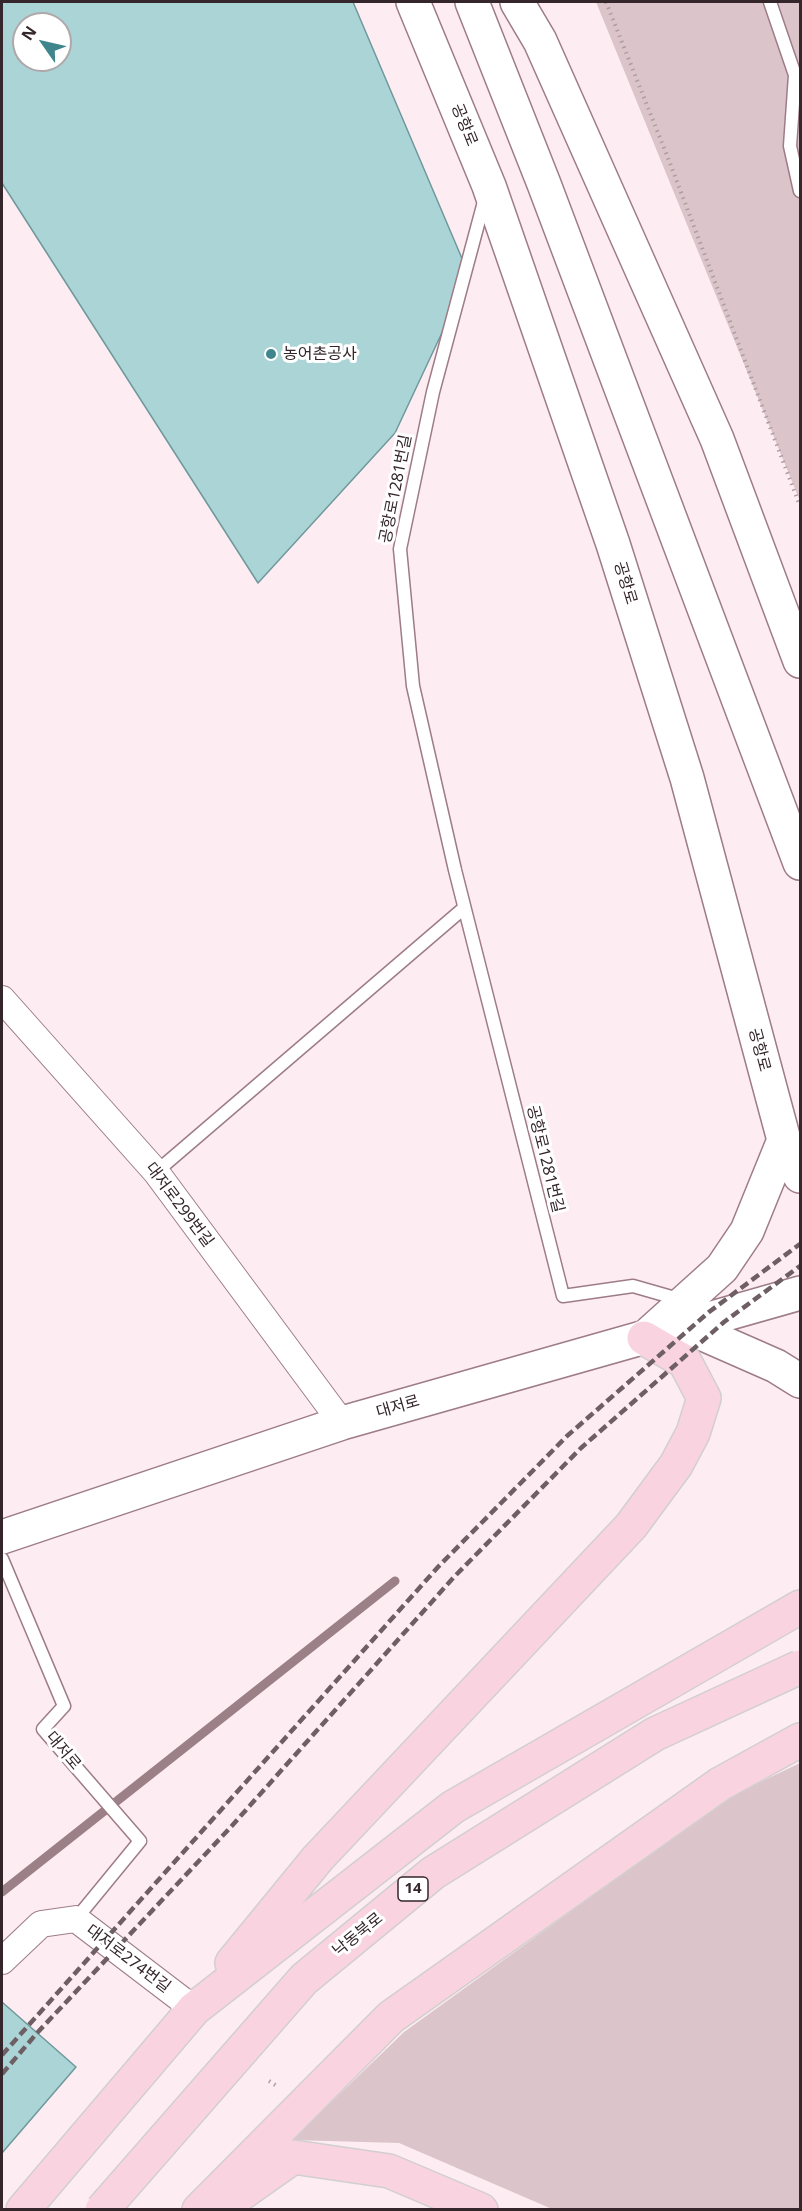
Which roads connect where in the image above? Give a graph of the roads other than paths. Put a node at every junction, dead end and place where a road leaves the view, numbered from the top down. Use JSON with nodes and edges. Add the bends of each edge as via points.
{"nodes":[{"id":1,"x":413,"y":2,"type":"edge"},
{"id":2,"x":472,"y":2,"type":"edge"},
{"id":3,"x":517,"y":2,"type":"edge"},
{"id":4,"x":770,"y":2,"type":"edge"},
{"id":5,"x":489,"y":186,"type":"junction"},
{"id":6,"x":801,"y":191,"type":"edge"},
{"id":7,"x":801,"y":661,"type":"edge"},
{"id":8,"x":801,"y":863,"type":"edge"},
{"id":9,"x":465,"y":908,"type":"junction"},
{"id":10,"x":2,"y":999,"type":"edge"},
{"id":11,"x":784,"y":1140,"type":"junction"},
{"id":12,"x":156,"y":1172,"type":"junction"},
{"id":13,"x":801,"y":1176,"type":"edge"},
{"id":14,"x":801,"y":1293,"type":"edge"},
{"id":15,"x":686,"y":1314,"type":"junction"},
{"id":16,"x":644,"y":1338,"type":"junction"},
{"id":17,"x":801,"y":1381,"type":"edge"},
{"id":18,"x":342,"y":1423,"type":"junction"},
{"id":19,"x":2,"y":1537,"type":"edge"},
{"id":20,"x":2,"y":1559,"type":"edge"},
{"id":21,"x":801,"y":1607,"type":"edge"},
{"id":22,"x":801,"y":1666,"type":"edge"},
{"id":23,"x":801,"y":1740,"type":"edge"},
{"id":24,"x":76,"y":1919,"type":"junction"},
{"id":25,"x":2,"y":1961,"type":"edge"},
{"id":26,"x":194,"y":2009,"type":"junction"},
{"id":27,"x":23,"y":2210,"type":"edge"},
{"id":28,"x":102,"y":2210,"type":"edge"},
{"id":29,"x":199,"y":2210,"type":"edge"},
{"id":30,"x":218,"y":2210,"type":"edge"},
{"id":31,"x":481,"y":2210,"type":"edge"}],
"edges":[{"from":1,"to":5,"type":"main road","name":"공항로"},
{"from":2,"to":8,"type":"main road","via":[[541,174]]},
{"from":3,"to":7,"type":"main road","via":[[540,41],[717,439]]},
{"from":4,"to":6,"type":"lane","via":[[795,75],[790,146]]},
{"from":5,"to":9,"type":"lane","name":"공항로1281번길","via":[[433,392],[400,549],[413,686]]},
{"from":5,"to":11,"type":"main road","name":"공항로","via":[[613,544],[687,778]]},
{"from":9,"to":12,"type":"lane"},
{"from":9,"to":15,"type":"lane","name":"공항로1281번길","via":[[563,1296],[633,1286]]},
{"from":10,"to":12,"type":"street","name":"대저로299번길"},
{"from":11,"to":13,"type":"main road","name":"공항로"},
{"from":11,"to":15,"type":"main road","via":[[747,1231]]},
{"from":12,"to":18,"type":"street","name":"대저로299번길"},
{"from":14,"to":15,"type":"main road"},
{"from":15,"to":16,"type":"main road"},
{"from":15,"to":17,"type":"main road"},
{"from":16,"to":18,"type":"main road","name":"대저로"},
{"from":16,"to":26,"type":"main road","via":[[685,1362],[704,1398],[693,1433],[676,1466],[631,1526],[318,1858]]},
{"from":18,"to":19,"type":"main road","name":"대저로"},
{"from":20,"to":24,"type":"lane","name":"대저로","via":[[64,1706],[43,1729],[140,1841]]},
{"from":21,"to":26,"type":"main road","via":[[453,1808]]},
{"from":22,"to":28,"type":"main road","name":"낙동북로","number":"14","bridge":true,"via":[[655,1734],[433,1873],[304,1979]]},
{"from":23,"to":29,"type":"main road","via":[[720,1784],[391,2017]]},
{"from":24,"to":25,"type":"street","name":"대저로274번길","via":[[41,1924]]},
{"from":24,"to":26,"type":"street","name":"대저로274번길"},
{"from":26,"to":27,"type":"main road"},
{"from":30,"to":31,"type":"main road","via":[[293,2157],[388,2171]]}]}
